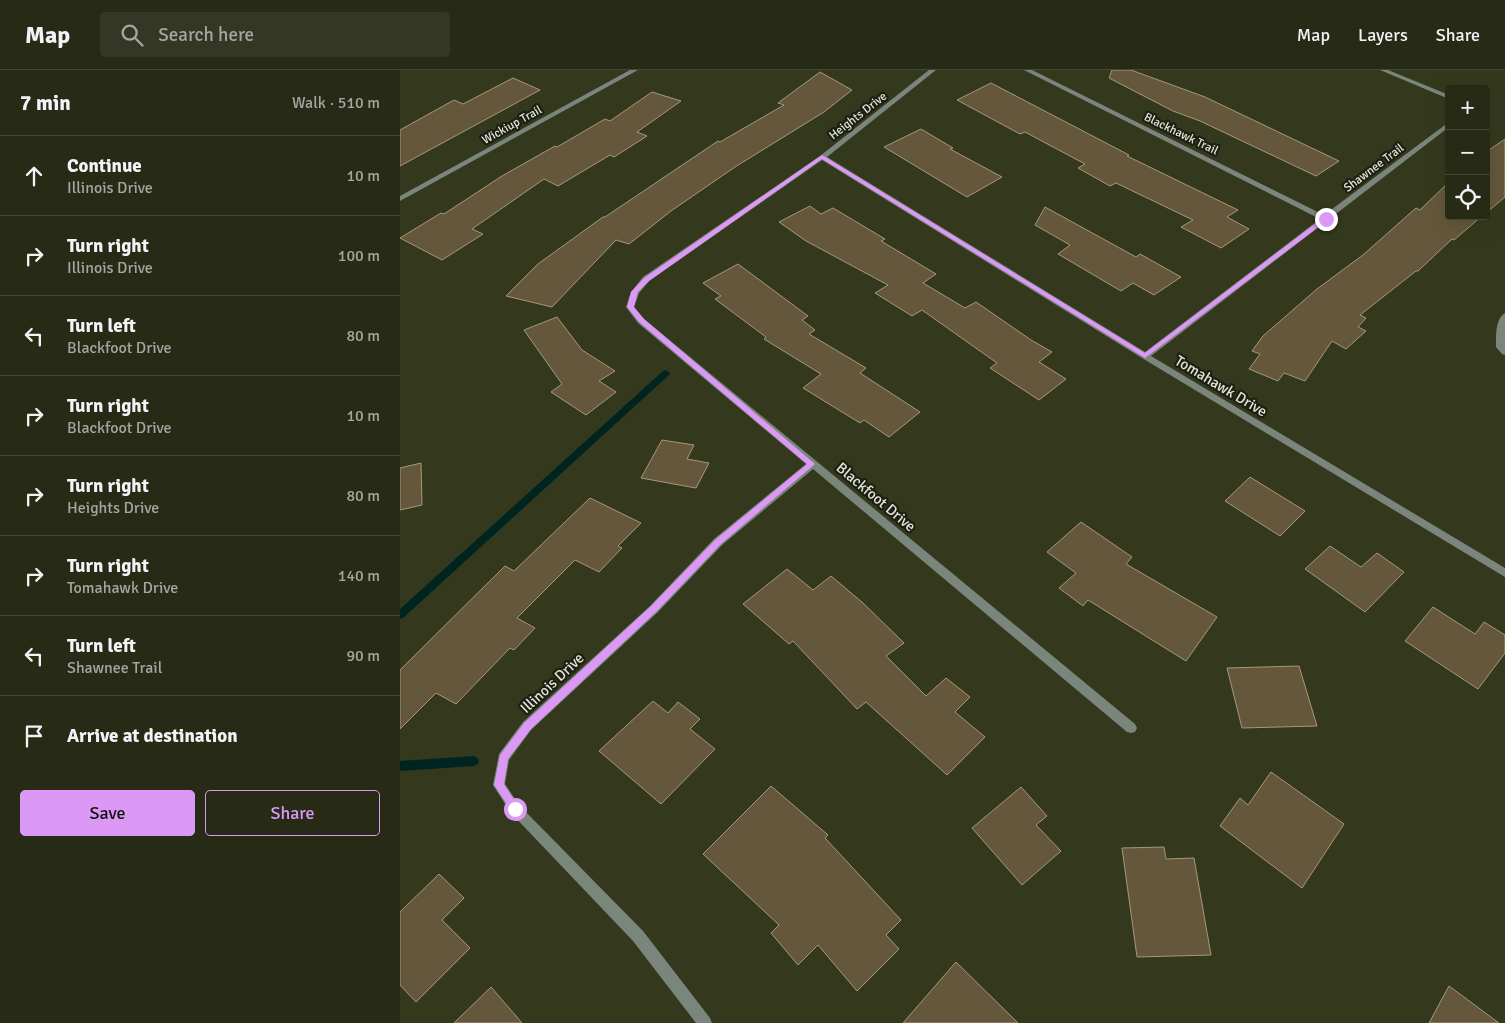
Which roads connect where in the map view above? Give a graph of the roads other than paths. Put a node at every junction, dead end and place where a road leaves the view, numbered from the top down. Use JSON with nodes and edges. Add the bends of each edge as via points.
{"nodes":[{"id":1,"x":635,"y":70,"type":"edge"},
{"id":2,"x":933,"y":70,"type":"edge"},
{"id":3,"x":1027,"y":70,"type":"edge"},
{"id":4,"x":1383,"y":70,"type":"edge"},
{"id":5,"x":1445,"y":95,"type":"edge"},
{"id":6,"x":1445,"y":127,"type":"edge"},
{"id":7,"x":822,"y":157,"type":"junction"},
{"id":8,"x":400,"y":199,"type":"edge"},
{"id":9,"x":1326,"y":219,"type":"junction"},
{"id":10,"x":646,"y":279,"type":"joint"},
{"id":11,"x":1505,"y":316,"type":"edge"},
{"id":12,"x":1505,"y":352,"type":"edge"},
{"id":13,"x":1145,"y":356,"type":"junction"},
{"id":14,"x":812,"y":464,"type":"junction"},
{"id":15,"x":1505,"y":573,"type":"edge"},
{"id":16,"x":1131,"y":728,"type":"dead end"},
{"id":17,"x":705,"y":1023,"type":"edge"}],
"edges":[{"from":1,"to":8,"type":"street","name":"Wickiup Trail"},
{"from":2,"to":7,"type":"street","name":"Heights Drive"},
{"from":3,"to":9,"type":"street","name":"Blackhawk Trail"},
{"from":4,"to":5,"type":"street"},
{"from":6,"to":9,"type":"street","name":"Shawnee Trail"},
{"from":7,"to":10,"type":"street","name":"Heights Drive"},
{"from":7,"to":13,"type":"street","name":"Tomahawk Drive"},
{"from":9,"to":13,"type":"street","name":"Shawnee Trail"},
{"from":10,"to":14,"type":"street","name":"Blackfoot Drive","via":[[634,292],[630,307],[641,321]]},
{"from":11,"to":12,"type":"street","via":[[1500,332],[1500,347]]},
{"from":13,"to":15,"type":"street","name":"Tomahawk Drive"},
{"from":14,"to":16,"type":"street","name":"Blackfoot Drive"},
{"from":14,"to":17,"type":"street","name":"Illinois Drive","via":[[718,542],[654,609],[527,726],[503,758],[499,785],[515,809],[638,936]]}]}
